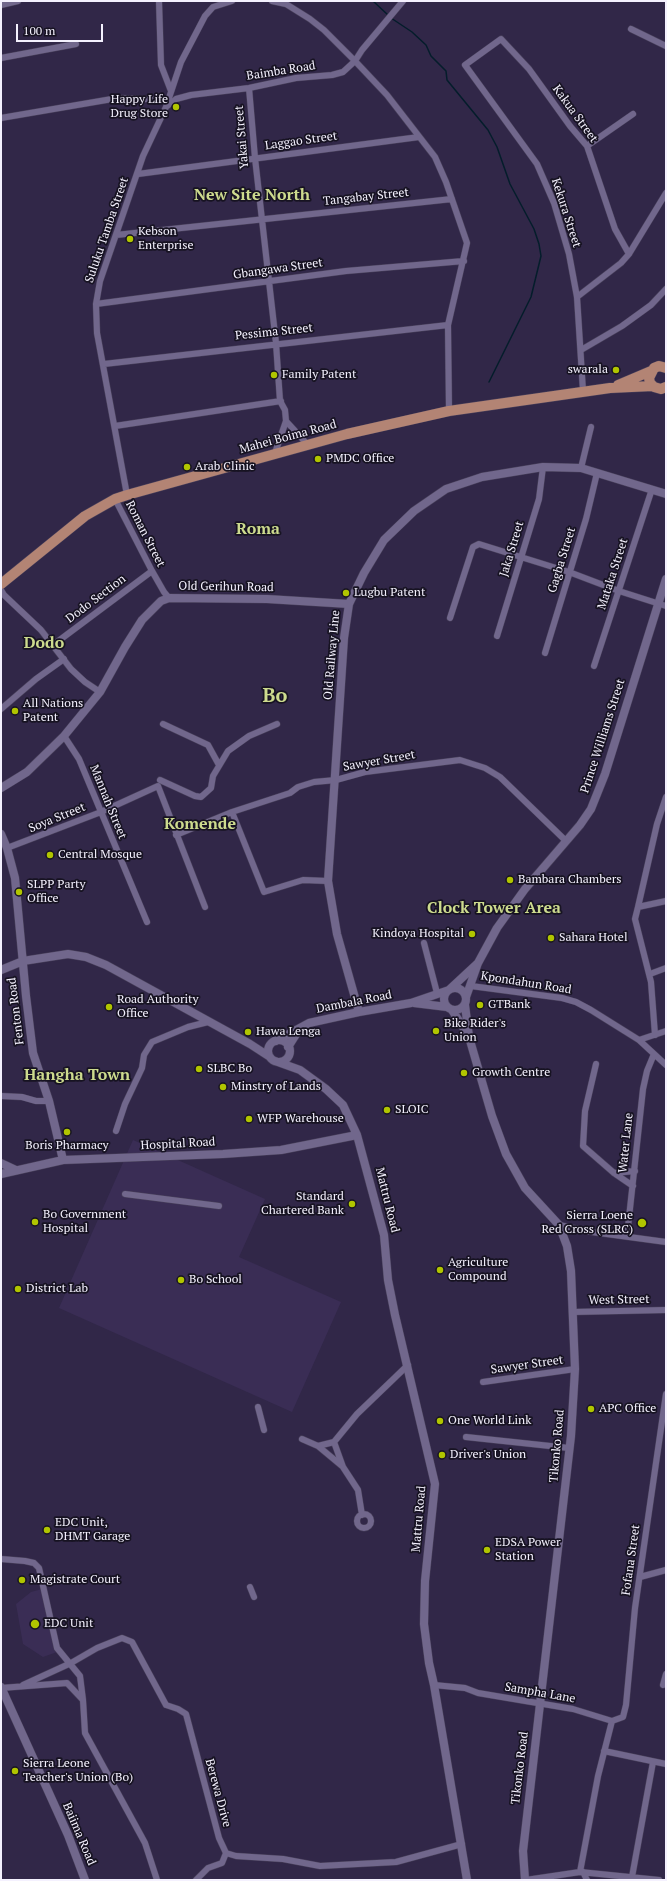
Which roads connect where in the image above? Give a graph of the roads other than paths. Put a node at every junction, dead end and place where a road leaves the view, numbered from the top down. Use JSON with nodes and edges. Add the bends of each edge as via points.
{"nodes":[{"id":1,"x":18,"y":1,"type":"edge"},
{"id":2,"x":159,"y":1,"type":"edge"},
{"id":3,"x":232,"y":1,"type":"edge"},
{"id":4,"x":272,"y":1,"type":"edge"},
{"id":5,"x":403,"y":1,"type":"edge"},
{"id":6,"x":286,"y":2,"type":"edge"},
{"id":7,"x":214,"y":4,"type":"edge"},
{"id":8,"x":1,"y":5,"type":"edge"},
{"id":9,"x":632,"y":29,"type":"dead end"},
{"id":10,"x":76,"y":44,"type":"dead end"},
{"id":11,"x":666,"y":46,"type":"edge"},
{"id":12,"x":1,"y":58,"type":"edge"},
{"id":13,"x":354,"y":61,"type":"junction"},
{"id":14,"x":465,"y":65,"type":"joint"},
{"id":15,"x":249,"y":88,"type":"junction"},
{"id":16,"x":171,"y":91,"type":"junction"},
{"id":17,"x":168,"y":100,"type":"junction"},
{"id":18,"x":166,"y":107,"type":"junction"},
{"id":19,"x":633,"y":114,"type":"dead end"},
{"id":20,"x":1,"y":118,"type":"edge"},
{"id":21,"x":419,"y":137,"type":"junction"},
{"id":22,"x":587,"y":146,"type":"junction"},
{"id":23,"x":255,"y":158,"type":"junction"},
{"id":24,"x":138,"y":174,"type":"junction"},
{"id":25,"x":666,"y":193,"type":"edge"},
{"id":26,"x":452,"y":199,"type":"junction"},
{"id":27,"x":263,"y":219,"type":"junction"},
{"id":28,"x":116,"y":236,"type":"junction"},
{"id":29,"x":629,"y":254,"type":"junction"},
{"id":30,"x":464,"y":261,"type":"junction"},
{"id":31,"x":270,"y":282,"type":"junction"},
{"id":32,"x":666,"y":289,"type":"edge"},
{"id":33,"x":577,"y":297,"type":"junction"},
{"id":34,"x":96,"y":304,"type":"junction"},
{"id":35,"x":448,"y":325,"type":"junction"},
{"id":36,"x":276,"y":343,"type":"junction"},
{"id":37,"x":581,"y":350,"type":"junction"},
{"id":38,"x":666,"y":358,"type":"edge"},
{"id":39,"x":104,"y":364,"type":"junction"},
{"id":40,"x":658,"y":368,"type":"edge"},
{"id":41,"x":610,"y":388,"type":"junction"},
{"id":42,"x":661,"y":389,"type":"edge"},
{"id":43,"x":583,"y":392,"type":"junction"},
{"id":44,"x":281,"y":401,"type":"junction"},
{"id":45,"x":449,"y":411,"type":"junction"},
{"id":46,"x":286,"y":421,"type":"junction"},
{"id":47,"x":115,"y":426,"type":"junction"},
{"id":48,"x":591,"y":427,"type":"dead end"},
{"id":49,"x":307,"y":444,"type":"junction"},
{"id":50,"x":275,"y":454,"type":"junction"},
{"id":51,"x":543,"y":467,"type":"junction"},
{"id":52,"x":581,"y":468,"type":"junction"},
{"id":53,"x":596,"y":473,"type":"junction"},
{"id":54,"x":652,"y":489,"type":"junction"},
{"id":55,"x":127,"y":494,"type":"junction"},
{"id":56,"x":666,"y":494,"type":"edge"},
{"id":57,"x":115,"y":499,"type":"junction"},
{"id":58,"x":521,"y":557,"type":"junction"},
{"id":59,"x":152,"y":571,"type":"junction"},
{"id":60,"x":569,"y":572,"type":"junction"},
{"id":61,"x":666,"y":579,"type":"edge"},
{"id":62,"x":1,"y":584,"type":"edge"},
{"id":63,"x":1,"y":590,"type":"edge"},
{"id":64,"x":619,"y":591,"type":"junction"},
{"id":65,"x":169,"y":598,"type":"junction"},
{"id":66,"x":349,"y":604,"type":"junction"},
{"id":67,"x":662,"y":604,"type":"edge"},
{"id":68,"x":450,"y":618,"type":"dead end"},
{"id":69,"x":497,"y":636,"type":"dead end"},
{"id":70,"x":53,"y":645,"type":"junction"},
{"id":71,"x":545,"y":653,"type":"dead end"},
{"id":72,"x":64,"y":659,"type":"junction"},
{"id":73,"x":594,"y":666,"type":"dead end"},
{"id":74,"x":100,"y":692,"type":"junction"},
{"id":75,"x":1,"y":709,"type":"edge"},
{"id":76,"x":164,"y":724,"type":"dead end"},
{"id":77,"x":276,"y":724,"type":"dead end"},
{"id":78,"x":64,"y":736,"type":"junction"},
{"id":79,"x":219,"y":765,"type":"junction"},
{"id":80,"x":336,"y":780,"type":"junction"},
{"id":81,"x":159,"y":783,"type":"junction"},
{"id":82,"x":1,"y":788,"type":"edge"},
{"id":83,"x":666,"y":797,"type":"edge"},
{"id":84,"x":101,"y":812,"type":"junction"},
{"id":85,"x":232,"y":812,"type":"junction"},
{"id":86,"x":1,"y":834,"type":"edge"},
{"id":87,"x":176,"y":835,"type":"junction"},
{"id":88,"x":566,"y":841,"type":"junction"},
{"id":89,"x":7,"y":848,"type":"junction"},
{"id":90,"x":328,"y":881,"type":"junction"},
{"id":91,"x":666,"y":901,"type":"edge"},
{"id":92,"x":205,"y":907,"type":"dead end"},
{"id":93,"x":638,"y":907,"type":"junction"},
{"id":94,"x":147,"y":922,"type":"dead end"},
{"id":95,"x":424,"y":943,"type":"dead end"},
{"id":96,"x":23,"y":961,"type":"junction"},
{"id":97,"x":478,"y":963,"type":"junction"},
{"id":98,"x":666,"y":968,"type":"edge"},
{"id":99,"x":1,"y":970,"type":"edge"},
{"id":100,"x":650,"y":974,"type":"junction"},
{"id":101,"x":471,"y":986,"type":"junction"},
{"id":102,"x":450,"y":990,"type":"junction"},
{"id":103,"x":437,"y":993,"type":"junction"},
{"id":104,"x":466,"y":1001,"type":"junction"},
{"id":105,"x":411,"y":1003,"type":"junction"},
{"id":106,"x":450,"y":1008,"type":"junction"},
{"id":107,"x":359,"y":1012,"type":"junction"},
{"id":108,"x":208,"y":1022,"type":"junction"},
{"id":109,"x":302,"y":1026,"type":"junction"},
{"id":110,"x":666,"y":1031,"type":"edge"},
{"id":111,"x":655,"y":1035,"type":"junction"},
{"id":112,"x":469,"y":1038,"type":"junction"},
{"id":113,"x":639,"y":1040,"type":"junction"},
{"id":114,"x":649,"y":1042,"type":"dead end"},
{"id":115,"x":273,"y":1043,"type":"junction"},
{"id":116,"x":250,"y":1044,"type":"junction"},
{"id":117,"x":289,"y":1048,"type":"junction"},
{"id":118,"x":652,"y":1051,"type":"junction"},
{"id":119,"x":272,"y":1059,"type":"junction"},
{"id":120,"x":596,"y":1064,"type":"dead end"},
{"id":121,"x":666,"y":1065,"type":"edge"},
{"id":122,"x":300,"y":1070,"type":"junction"},
{"id":123,"x":1,"y":1096,"type":"edge"},
{"id":124,"x":49,"y":1101,"type":"junction"},
{"id":125,"x":116,"y":1131,"type":"dead end"},
{"id":126,"x":357,"y":1135,"type":"junction"},
{"id":127,"x":63,"y":1160,"type":"junction"},
{"id":128,"x":1,"y":1162,"type":"edge"},
{"id":129,"x":16,"y":1170,"type":"junction"},
{"id":130,"x":635,"y":1171,"type":"junction"},
{"id":131,"x":614,"y":1173,"type":"junction"},
{"id":132,"x":1,"y":1174,"type":"edge"},
{"id":133,"x":633,"y":1186,"type":"junction"},
{"id":134,"x":125,"y":1194,"type":"dead end"},
{"id":135,"x":219,"y":1206,"type":"dead end"},
{"id":136,"x":559,"y":1225,"type":"junction"},
{"id":137,"x":627,"y":1236,"type":"junction"},
{"id":138,"x":666,"y":1242,"type":"edge"},
{"id":139,"x":666,"y":1310,"type":"edge"},
{"id":140,"x":572,"y":1312,"type":"junction"},
{"id":141,"x":408,"y":1365,"type":"junction"},
{"id":142,"x":575,"y":1369,"type":"junction"},
{"id":143,"x":483,"y":1382,"type":"dead end"},
{"id":144,"x":666,"y":1394,"type":"edge"},
{"id":145,"x":258,"y":1407,"type":"dead end"},
{"id":146,"x":264,"y":1430,"type":"dead end"},
{"id":147,"x":466,"y":1437,"type":"dead end"},
{"id":148,"x":302,"y":1439,"type":"dead end"},
{"id":149,"x":334,"y":1442,"type":"junction"},
{"id":150,"x":318,"y":1446,"type":"junction"},
{"id":151,"x":570,"y":1448,"type":"junction"},
{"id":152,"x":343,"y":1466,"type":"junction"},
{"id":153,"x":362,"y":1515,"type":"dead end"},
{"id":154,"x":1,"y":1559,"type":"edge"},
{"id":155,"x":666,"y":1570,"type":"edge"},
{"id":156,"x":640,"y":1577,"type":"junction"},
{"id":157,"x":250,"y":1587,"type":"dead end"},
{"id":158,"x":254,"y":1597,"type":"dead end"},
{"id":159,"x":71,"y":1663,"type":"junction"},
{"id":160,"x":666,"y":1674,"type":"edge"},
{"id":161,"x":23,"y":1685,"type":"junction"},
{"id":162,"x":434,"y":1685,"type":"junction"},
{"id":163,"x":663,"y":1685,"type":"dead end"},
{"id":164,"x":1,"y":1688,"type":"edge"},
{"id":165,"x":83,"y":1700,"type":"junction"},
{"id":166,"x":540,"y":1703,"type":"junction"},
{"id":167,"x":612,"y":1721,"type":"junction"},
{"id":168,"x":604,"y":1751,"type":"junction"},
{"id":169,"x":653,"y":1762,"type":"junction"},
{"id":170,"x":666,"y":1764,"type":"edge"},
{"id":171,"x":462,"y":1844,"type":"junction"},
{"id":172,"x":226,"y":1853,"type":"junction"},
{"id":173,"x":582,"y":1872,"type":"junction"},
{"id":174,"x":632,"y":1877,"type":"junction"},
{"id":175,"x":642,"y":1879,"type":"edge"},
{"id":176,"x":85,"y":1880,"type":"edge"},
{"id":177,"x":157,"y":1880,"type":"edge"},
{"id":178,"x":196,"y":1880,"type":"edge"},
{"id":179,"x":467,"y":1880,"type":"edge"},
{"id":180,"x":525,"y":1880,"type":"edge"},
{"id":181,"x":587,"y":1880,"type":"edge"},
{"id":182,"x":658,"y":1880,"type":"edge"}],
"edges":[{"from":1,"to":8,"type":"street"},
{"from":2,"to":16,"type":"street","via":[[161,65]]},
{"from":3,"to":7,"type":"street","name":"Suluku Tamba Street"},
{"from":4,"to":6,"type":"street"},
{"from":5,"to":13,"type":"street","name":"Baimba Road"},
{"from":6,"to":13,"type":"street","via":[[324,30]]},
{"from":7,"to":16,"type":"street","name":"Suluku Tamba Street","via":[[181,62]]},
{"from":9,"to":11,"type":"street"},
{"from":10,"to":12,"type":"street"},
{"from":13,"to":15,"type":"street","name":"Baimba Road","via":[[343,72],[332,75],[296,78]]},
{"from":13,"to":21,"type":"street","via":[[387,96]]},
{"from":14,"to":22,"type":"street","name":"Kakua Street","via":[[501,39],[529,70]]},
{"from":14,"to":33,"type":"street","name":"Kekura Street","via":[[537,164],[554,203]]},
{"from":15,"to":18,"type":"street","name":"Baimba Road","via":[[191,95],[176,99]]},
{"from":15,"to":23,"type":"street","name":"Yakai Street"},
{"from":16,"to":17,"type":"street","name":"Suluku Tamba Street"},
{"from":17,"to":18,"type":"street","name":"Suluku Tamba Street"},
{"from":17,"to":20,"type":"street","via":[[118,98]]},
{"from":18,"to":24,"type":"street","name":"Suluku Tamba Street","via":[[151,137]]},
{"from":19,"to":22,"type":"street"},
{"from":21,"to":23,"type":"street","name":"Laggao Street"},
{"from":21,"to":26,"type":"street","via":[[435,157]]},
{"from":22,"to":29,"type":"street","name":"Kakua Street","via":[[615,229]]},
{"from":23,"to":24,"type":"street","name":"Laggao Street"},
{"from":23,"to":27,"type":"street","name":"Yakai Street"},
{"from":24,"to":28,"type":"street","name":"Suluku Tamba Street"},
{"from":25,"to":29,"type":"street"},
{"from":26,"to":27,"type":"street","name":"Tangabay Street"},
{"from":26,"to":30,"type":"street","via":[[467,243]]},
{"from":27,"to":28,"type":"street","name":"Tangabay Street"},
{"from":27,"to":31,"type":"street","name":"Yakai Street"},
{"from":28,"to":34,"type":"street","name":"Suluku Tamba Street","via":[[100,281]]},
{"from":29,"to":33,"type":"street"},
{"from":30,"to":31,"type":"street","name":"Gbangawa Street","via":[[374,268]]},
{"from":30,"to":35,"type":"street"},
{"from":31,"to":34,"type":"street","name":"Gbangawa Street"},
{"from":31,"to":36,"type":"street","name":"Yakai Street"},
{"from":32,"to":37,"type":"street","via":[[651,305],[622,326]]},
{"from":33,"to":37,"type":"street","name":"Kekura Street"},
{"from":34,"to":39,"type":"street","name":"Suluku Tamba Street","via":[[97,333]]},
{"from":35,"to":36,"type":"street","name":"Pessima Street"},
{"from":35,"to":45,"type":"street"},
{"from":36,"to":39,"type":"street","name":"Pessima Street"},
{"from":36,"to":44,"type":"street","name":"Yakai Street"},
{"from":37,"to":43,"type":"street","name":"Kekura Street"},
{"from":38,"to":40,"type":"main road"},
{"from":39,"to":47,"type":"street","name":"Suluku Tamba Street"},
{"from":40,"to":41,"type":"main road"},
{"from":40,"to":42,"type":"main road","via":[[649,378]]},
{"from":41,"to":42,"type":"main road"},
{"from":41,"to":43,"type":"main road","name":"Mahei Boima Road"},
{"from":43,"to":45,"type":"main road","name":"Mahei Boima Road"},
{"from":44,"to":46,"type":"street","name":"Yakai Street"},
{"from":44,"to":47,"type":"street"},
{"from":45,"to":49,"type":"main road","name":"Mahei Boima Road"},
{"from":46,"to":49,"type":"street","name":"Yakai Street"},
{"from":46,"to":50,"type":"street"},
{"from":47,"to":55,"type":"street","name":"Suluku Tamba Street"},
{"from":48,"to":52,"type":"street"},
{"from":49,"to":50,"type":"main road","name":"Mahei Boima Road"},
{"from":50,"to":55,"type":"main road","name":"Mahei Boima Road"},
{"from":51,"to":52,"type":"street","name":"Old Railway Line"},
{"from":51,"to":58,"type":"street","name":"Jaka Street","via":[[539,499]]},
{"from":51,"to":66,"type":"street","name":"Old Railway Line","via":[[482,477],[446,489],[414,512],[384,540]]},
{"from":52,"to":53,"type":"street","name":"Old Railway Line"},
{"from":53,"to":54,"type":"street","name":"Old Railway Line"},
{"from":53,"to":60,"type":"street","name":"Gagba Street","via":[[586,519]]},
{"from":54,"to":56,"type":"street","name":"Old Railway Line"},
{"from":54,"to":64,"type":"street","name":"Mataka Street"},
{"from":55,"to":57,"type":"main road","name":"Mahei Boima Road"},
{"from":57,"to":59,"type":"street","name":"Roman Street"},
{"from":57,"to":62,"type":"main road","name":"Mahei Boima Road","via":[[79,521]]},
{"from":58,"to":60,"type":"street"},
{"from":58,"to":68,"type":"street","via":[[479,544],[473,547]]},
{"from":58,"to":69,"type":"street","name":"Jaka Street"},
{"from":59,"to":65,"type":"street","name":"Roman Street"},
{"from":59,"to":70,"type":"street","name":"Dodo Section"},
{"from":60,"to":64,"type":"street"},
{"from":60,"to":71,"type":"street","name":"Gagba Street"},
{"from":61,"to":67,"type":"street","name":"Prince Williams Street"},
{"from":63,"to":70,"type":"street"},
{"from":64,"to":67,"type":"street"},
{"from":64,"to":73,"type":"street","name":"Mataka Street"},
{"from":65,"to":66,"type":"street","name":"Old Gerihun Road","via":[[267,599]]},
{"from":65,"to":74,"type":"street","name":"Old Gerihun Road","via":[[154,606],[142,620]]},
{"from":66,"to":80,"type":"street","name":"Old Railway Line","via":[[344,638]]},
{"from":67,"to":88,"type":"street","name":"Prince Williams Street","via":[[591,809]]},
{"from":70,"to":72,"type":"street"},
{"from":72,"to":74,"type":"street","via":[[85,682]]},
{"from":72,"to":75,"type":"street"},
{"from":74,"to":78,"type":"street","name":"Old Gerihun Road"},
{"from":76,"to":79,"type":"street","via":[[208,745]]},
{"from":77,"to":79,"type":"street","via":[[249,736],[228,751]]},
{"from":78,"to":82,"type":"street","name":"Old Gerihun Road","via":[[28,772]]},
{"from":78,"to":84,"type":"street","name":"Mannah Street","via":[[78,759]]},
{"from":79,"to":81,"type":"street","via":[[213,776],[211,788],[201,797]]},
{"from":80,"to":85,"type":"street","name":"Sawyer Street","via":[[314,782],[298,787],[290,793]]},
{"from":80,"to":88,"type":"street","name":"Sawyer Street","via":[[365,772],[468,761],[500,777]]},
{"from":80,"to":90,"type":"street","name":"Old Railway Line"},
{"from":81,"to":84,"type":"street","name":"Soya Street"},
{"from":81,"to":87,"type":"street"},
{"from":83,"to":93,"type":"street","via":[[657,824]]},
{"from":84,"to":89,"type":"street","name":"Soya Street"},
{"from":84,"to":94,"type":"street","name":"Mannah Street"},
{"from":85,"to":87,"type":"street","name":"Sawyer Street"},
{"from":85,"to":90,"type":"street","via":[[264,892],[303,880]]},
{"from":86,"to":89,"type":"street","name":"Fenton Road"},
{"from":87,"to":92,"type":"street"},
{"from":88,"to":97,"type":"street","name":"Prince Williams Street","via":[[525,889],[497,928]]},
{"from":89,"to":96,"type":"street","name":"Fenton Road","via":[[15,878]]},
{"from":90,"to":107,"type":"street","name":"Old Railway Line","via":[[337,934]]},
{"from":91,"to":93,"type":"street"},
{"from":93,"to":100,"type":"street","via":[[635,919]]},
{"from":95,"to":103,"type":"street"},
{"from":96,"to":99,"type":"street","name":"Dambala Road"},
{"from":96,"to":108,"type":"street","name":"Dambala Road","via":[[68,954],[86,957],[106,965]]},
{"from":96,"to":124,"type":"street","name":"Fenton Road","via":[[34,1053]]},
{"from":97,"to":101,"type":"street"},
{"from":97,"to":102,"type":"street"},
{"from":98,"to":100,"type":"street"},
{"from":100,"to":111,"type":"street"},
{"from":101,"to":104,"type":"street"},
{"from":101,"to":113,"type":"street","name":"Kpondahun Road","via":[[576,1002]]},
{"from":102,"to":103,"type":"street","name":"Dambala Road"},
{"from":102,"to":104,"type":"street","via":[[460,989],[464,992]]},
{"from":102,"to":106,"type":"street","via":[[444,998]]},
{"from":103,"to":105,"type":"street","name":"Dambala Road"},
{"from":104,"to":106,"type":"street","via":[[458,1010]]},
{"from":104,"to":112,"type":"street"},
{"from":105,"to":106,"type":"street","name":"Dambala Road"},
{"from":105,"to":107,"type":"street","name":"Dambala Road"},
{"from":106,"to":112,"type":"street"},
{"from":107,"to":109,"type":"street","name":"Dambala Road"},
{"from":108,"to":116,"type":"street","name":"Dambala Road"},
{"from":108,"to":125,"type":"street","via":[[188,1027],[152,1042],[144,1056],[142,1068]]},
{"from":109,"to":115,"type":"street","name":"Dambala Road"},
{"from":109,"to":117,"type":"street"},
{"from":110,"to":111,"type":"street"},
{"from":111,"to":113,"type":"street"},
{"from":112,"to":136,"type":"street","name":"Tikonko Road","via":[[506,1154],[525,1188]]},
{"from":113,"to":118,"type":"street","name":"Kpondahun Road"},
{"from":114,"to":118,"type":"street"},
{"from":115,"to":116,"type":"street","name":"Dambala Road"},
{"from":115,"to":117,"type":"street","via":[[283,1042]]},
{"from":115,"to":119,"type":"street","via":[[268,1051]]},
{"from":116,"to":119,"type":"street","name":"Dambala Road"},
{"from":117,"to":119,"type":"street","via":[[285,1060]]},
{"from":117,"to":122,"type":"street","name":"Mattru Road"},
{"from":118,"to":121,"type":"street"},
{"from":118,"to":130,"type":"street","name":"Water Lane","via":[[643,1089]]},
{"from":119,"to":122,"type":"street","name":"Mattru Road"},
{"from":120,"to":131,"type":"street","via":[[585,1111],[583,1146]]},
{"from":122,"to":126,"type":"street","name":"Mattru Road","via":[[343,1105]]},
{"from":123,"to":124,"type":"street"},
{"from":124,"to":127,"type":"street","name":"Fenton Road"},
{"from":126,"to":127,"type":"street","name":"Hospital Road","via":[[270,1150],[149,1158]]},
{"from":126,"to":141,"type":"street","name":"Mattru Road","via":[[384,1235],[388,1280]]},
{"from":127,"to":129,"type":"street","name":"Hospital Road"},
{"from":128,"to":129,"type":"street"},
{"from":129,"to":132,"type":"street","name":"Hospital Road"},
{"from":130,"to":131,"type":"street"},
{"from":130,"to":133,"type":"street","name":"Water Lane"},
{"from":131,"to":133,"type":"street"},
{"from":133,"to":137,"type":"street","name":"Water Lane"},
{"from":134,"to":135,"type":"street"},
{"from":136,"to":137,"type":"street"},
{"from":136,"to":140,"type":"street","name":"Tikonko Road","via":[[567,1246],[571,1271]]},
{"from":137,"to":138,"type":"street"},
{"from":139,"to":140,"type":"street","name":"West Street"},
{"from":140,"to":142,"type":"street","name":"Tikonko Road"},
{"from":141,"to":149,"type":"street","via":[[357,1414]]},
{"from":141,"to":162,"type":"street","name":"Mattru Road","via":[[435,1484],[424,1624]]},
{"from":142,"to":143,"type":"street","name":"Sawyer Street"},
{"from":142,"to":151,"type":"street","name":"Tikonko Road"},
{"from":144,"to":156,"type":"street","name":"Fofana Street"},
{"from":145,"to":146,"type":"street"},
{"from":147,"to":151,"type":"street"},
{"from":148,"to":150,"type":"street"},
{"from":149,"to":150,"type":"street"},
{"from":149,"to":152,"type":"street"},
{"from":150,"to":152,"type":"street"},
{"from":151,"to":166,"type":"street","name":"Tikonko Road"},
{"from":152,"to":153,"type":"street","via":[[358,1490]]},
{"from":154,"to":159,"type":"street","via":[[34,1563],[39,1568],[57,1648]]},
{"from":155,"to":156,"type":"street"},
{"from":156,"to":167,"type":"street","name":"Fofana Street","via":[[626,1705],[623,1717]]},
{"from":157,"to":158,"type":"street"},
{"from":159,"to":161,"type":"street","name":"Berewa Drive"},
{"from":159,"to":165,"type":"street","via":[[80,1676]]},
{"from":159,"to":172,"type":"street","name":"Berewa Drive","via":[[97,1648],[122,1638],[132,1642],[166,1705],[186,1714],[219,1838]]},
{"from":160,"to":163,"type":"street"},
{"from":161,"to":164,"type":"street"},
{"from":161,"to":165,"type":"street","via":[[67,1683]]},
{"from":162,"to":166,"type":"street","name":"Sampha Lane","via":[[465,1688],[478,1693]]},
{"from":162,"to":171,"type":"street","name":"Mattru Road"},
{"from":164,"to":176,"type":"street","name":"Baiima Road","via":[[68,1835]]},
{"from":165,"to":177,"type":"street","via":[[85,1733],[145,1843]]},
{"from":166,"to":167,"type":"street","name":"Sampha Lane","via":[[573,1709]]},
{"from":166,"to":180,"type":"street","name":"Tikonko Road","via":[[523,1851]]},
{"from":167,"to":168,"type":"street"},
{"from":168,"to":169,"type":"street"},
{"from":168,"to":173,"type":"street"},
{"from":169,"to":170,"type":"street"},
{"from":169,"to":174,"type":"street"},
{"from":171,"to":172,"type":"street","via":[[396,1862],[320,1866]]},
{"from":171,"to":179,"type":"street","name":"Mattru Road"},
{"from":172,"to":178,"type":"street","via":[[222,1863],[208,1868]]},
{"from":173,"to":174,"type":"street"},
{"from":173,"to":180,"type":"street"},
{"from":173,"to":181,"type":"street"},
{"from":174,"to":175,"type":"street"},
{"from":175,"to":182,"type":"street"}]}
